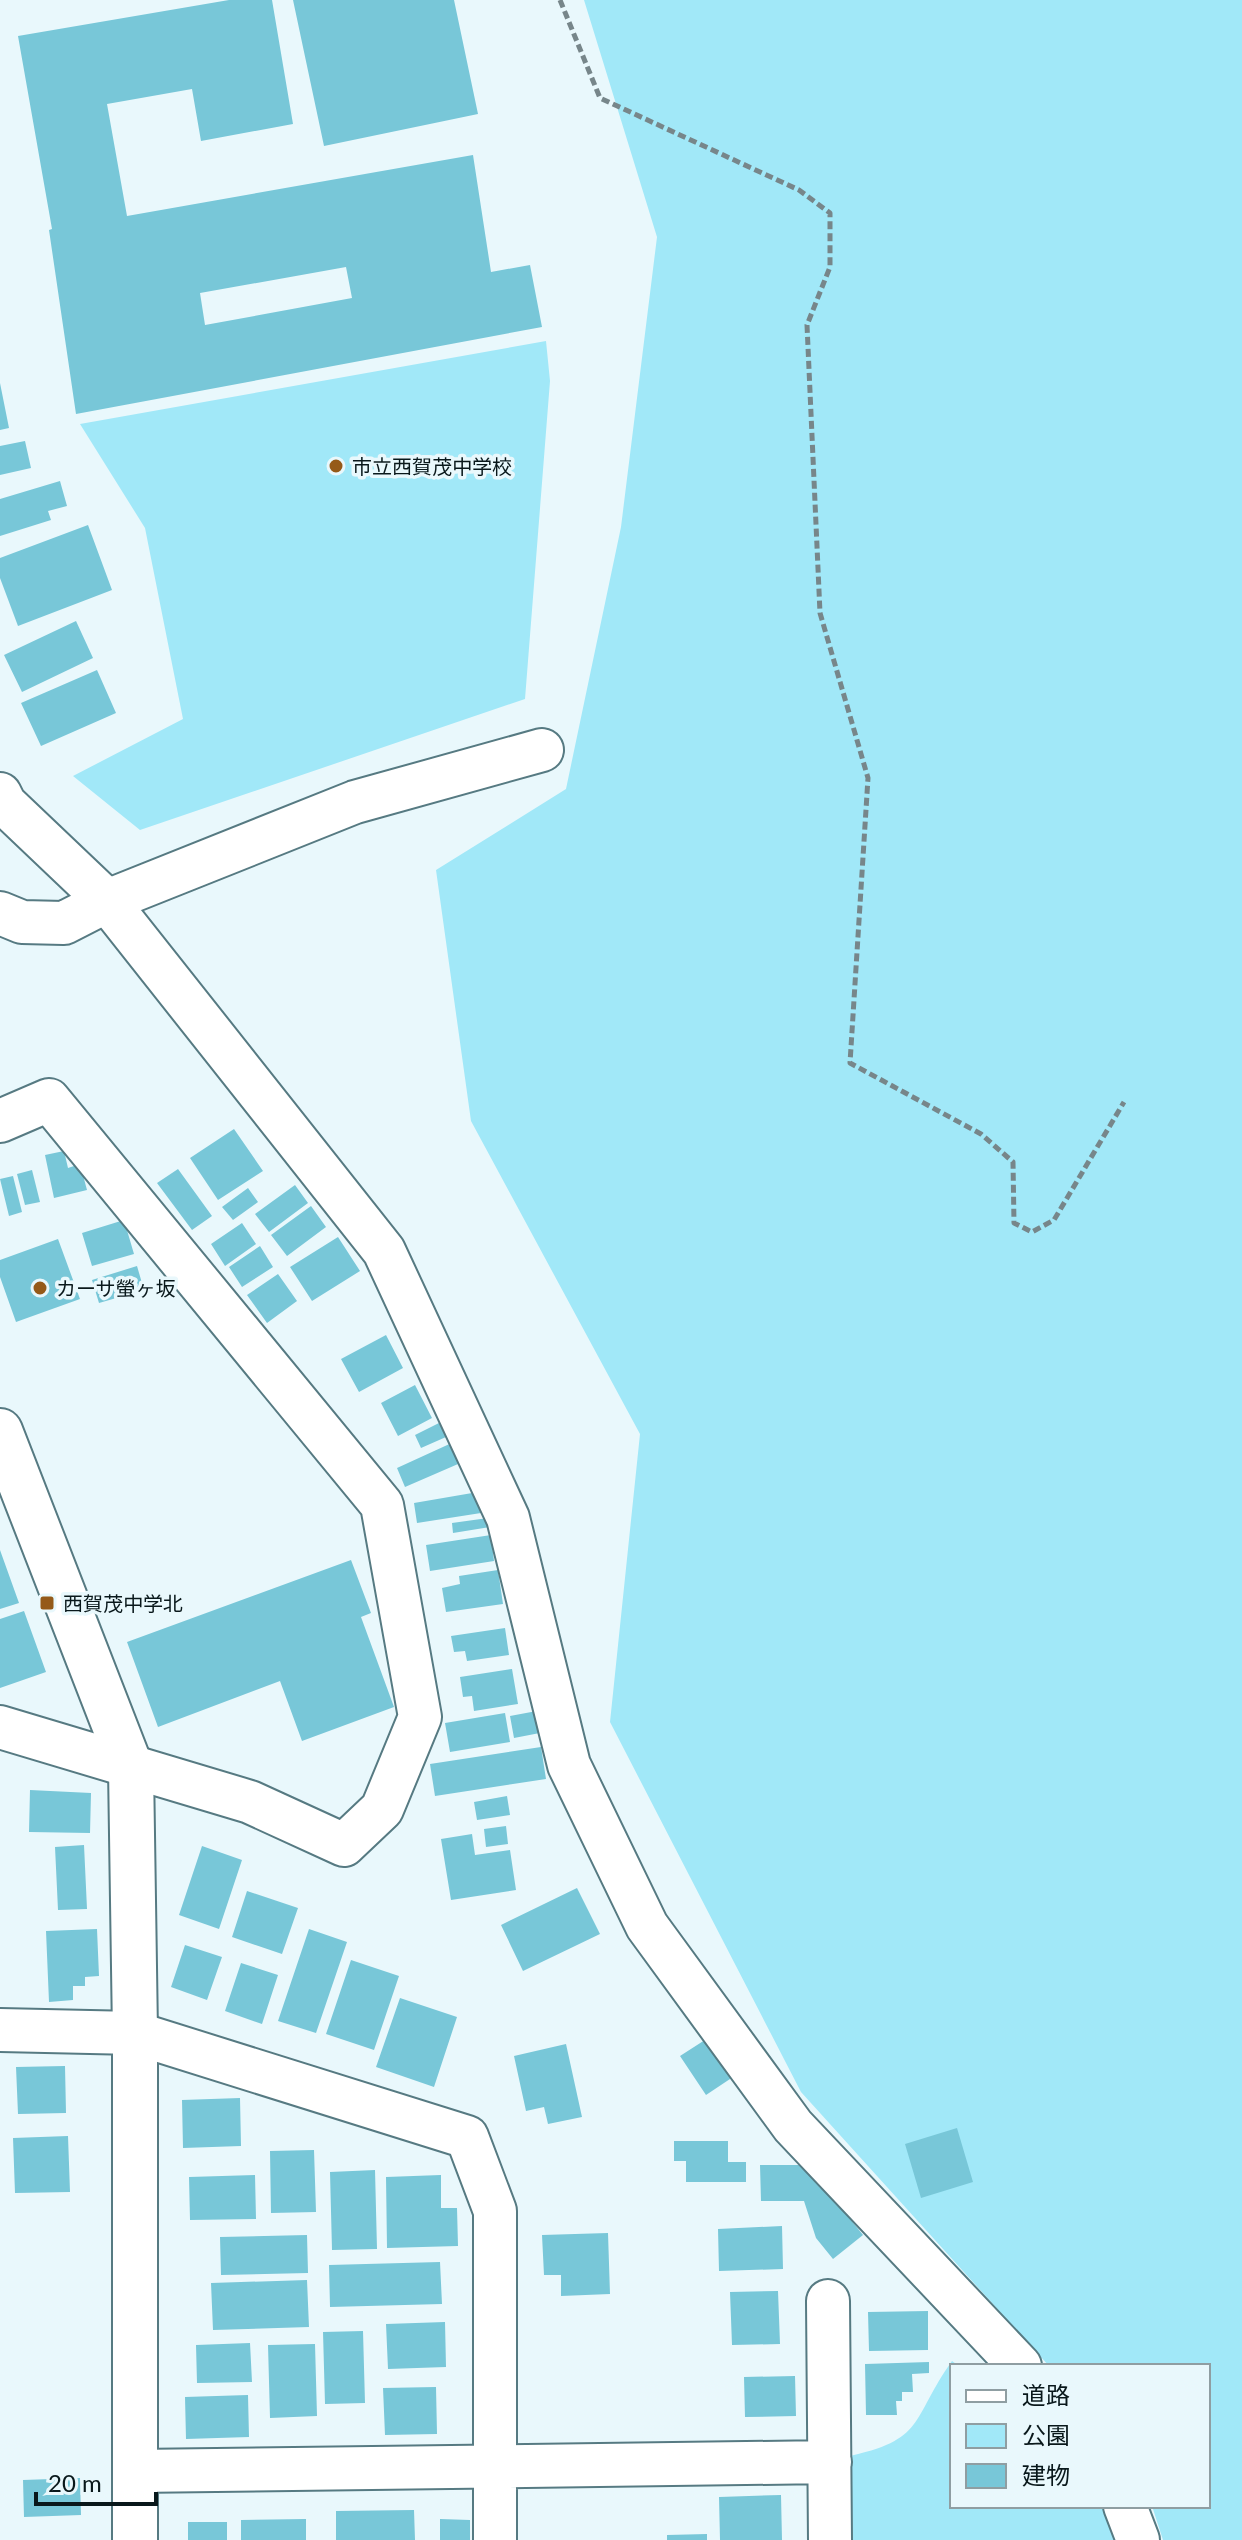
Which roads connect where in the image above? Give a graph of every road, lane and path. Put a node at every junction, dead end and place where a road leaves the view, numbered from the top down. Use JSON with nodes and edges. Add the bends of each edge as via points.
{"nodes":[{"id":1,"x":560,"y":0,"type":"edge"},
{"id":2,"x":542,"y":750,"type":"dead end"},
{"id":3,"x":0,"y":794,"type":"edge"},
{"id":4,"x":107,"y":901,"type":"junction"},
{"id":5,"x":0,"y":913,"type":"edge"},
{"id":6,"x":1124,"y":1102,"type":"dead end"},
{"id":7,"x":0,"y":1121,"type":"edge"},
{"id":8,"x":0,"y":1431,"type":"edge"},
{"id":9,"x":0,"y":1727,"type":"edge"},
{"id":10,"x":131,"y":1768,"type":"junction"},
{"id":11,"x":0,"y":2030,"type":"edge"},
{"id":12,"x":135,"y":2033,"type":"junction"},
{"id":13,"x":828,"y":2301,"type":"dead end"},
{"id":14,"x":1018,"y":2364,"type":"edge"},
{"id":15,"x":830,"y":2462,"type":"junction"},
{"id":16,"x":495,"y":2466,"type":"junction"},
{"id":17,"x":135,"y":2471,"type":"junction"},
{"id":18,"x":1126,"y":2508,"type":"edge"},
{"id":19,"x":135,"y":2540,"type":"edge"},
{"id":20,"x":495,"y":2540,"type":"edge"},
{"id":21,"x":830,"y":2540,"type":"edge"},
{"id":22,"x":1138,"y":2540,"type":"edge"}],
"edges":[{"from":1,"to":6,"type":"path","via":[[600,98],[799,190],[830,213],[830,267],[807,325],[820,613],[868,778],[850,1063],[981,1134],[1013,1162],[1014,1223],[1032,1232],[1054,1220]]},
{"from":2,"to":4,"type":"street","via":[[355,802]]},
{"from":3,"to":4,"type":"street"},
{"from":4,"to":5,"type":"street","via":[[64,923],[22,922]]},
{"from":4,"to":14,"type":"street","via":[[384,1251],[508,1518],[569,1765],[647,1926],[793,2126]]},
{"from":7,"to":10,"type":"street","via":[[49,1100],[382,1505],[420,1717],[382,1809],[344,1845],[250,1802]]},
{"from":8,"to":10,"type":"street"},
{"from":9,"to":10,"type":"street"},
{"from":10,"to":12,"type":"street"},
{"from":11,"to":12,"type":"street"},
{"from":12,"to":16,"type":"street","via":[[467,2137],[495,2211]]},
{"from":12,"to":17,"type":"street"},
{"from":13,"to":15,"type":"street"},
{"from":15,"to":16,"type":"street"},
{"from":15,"to":21,"type":"street"},
{"from":16,"to":17,"type":"street"},
{"from":16,"to":20,"type":"street"},
{"from":17,"to":19,"type":"street"},
{"from":18,"to":22,"type":"street"}]}
